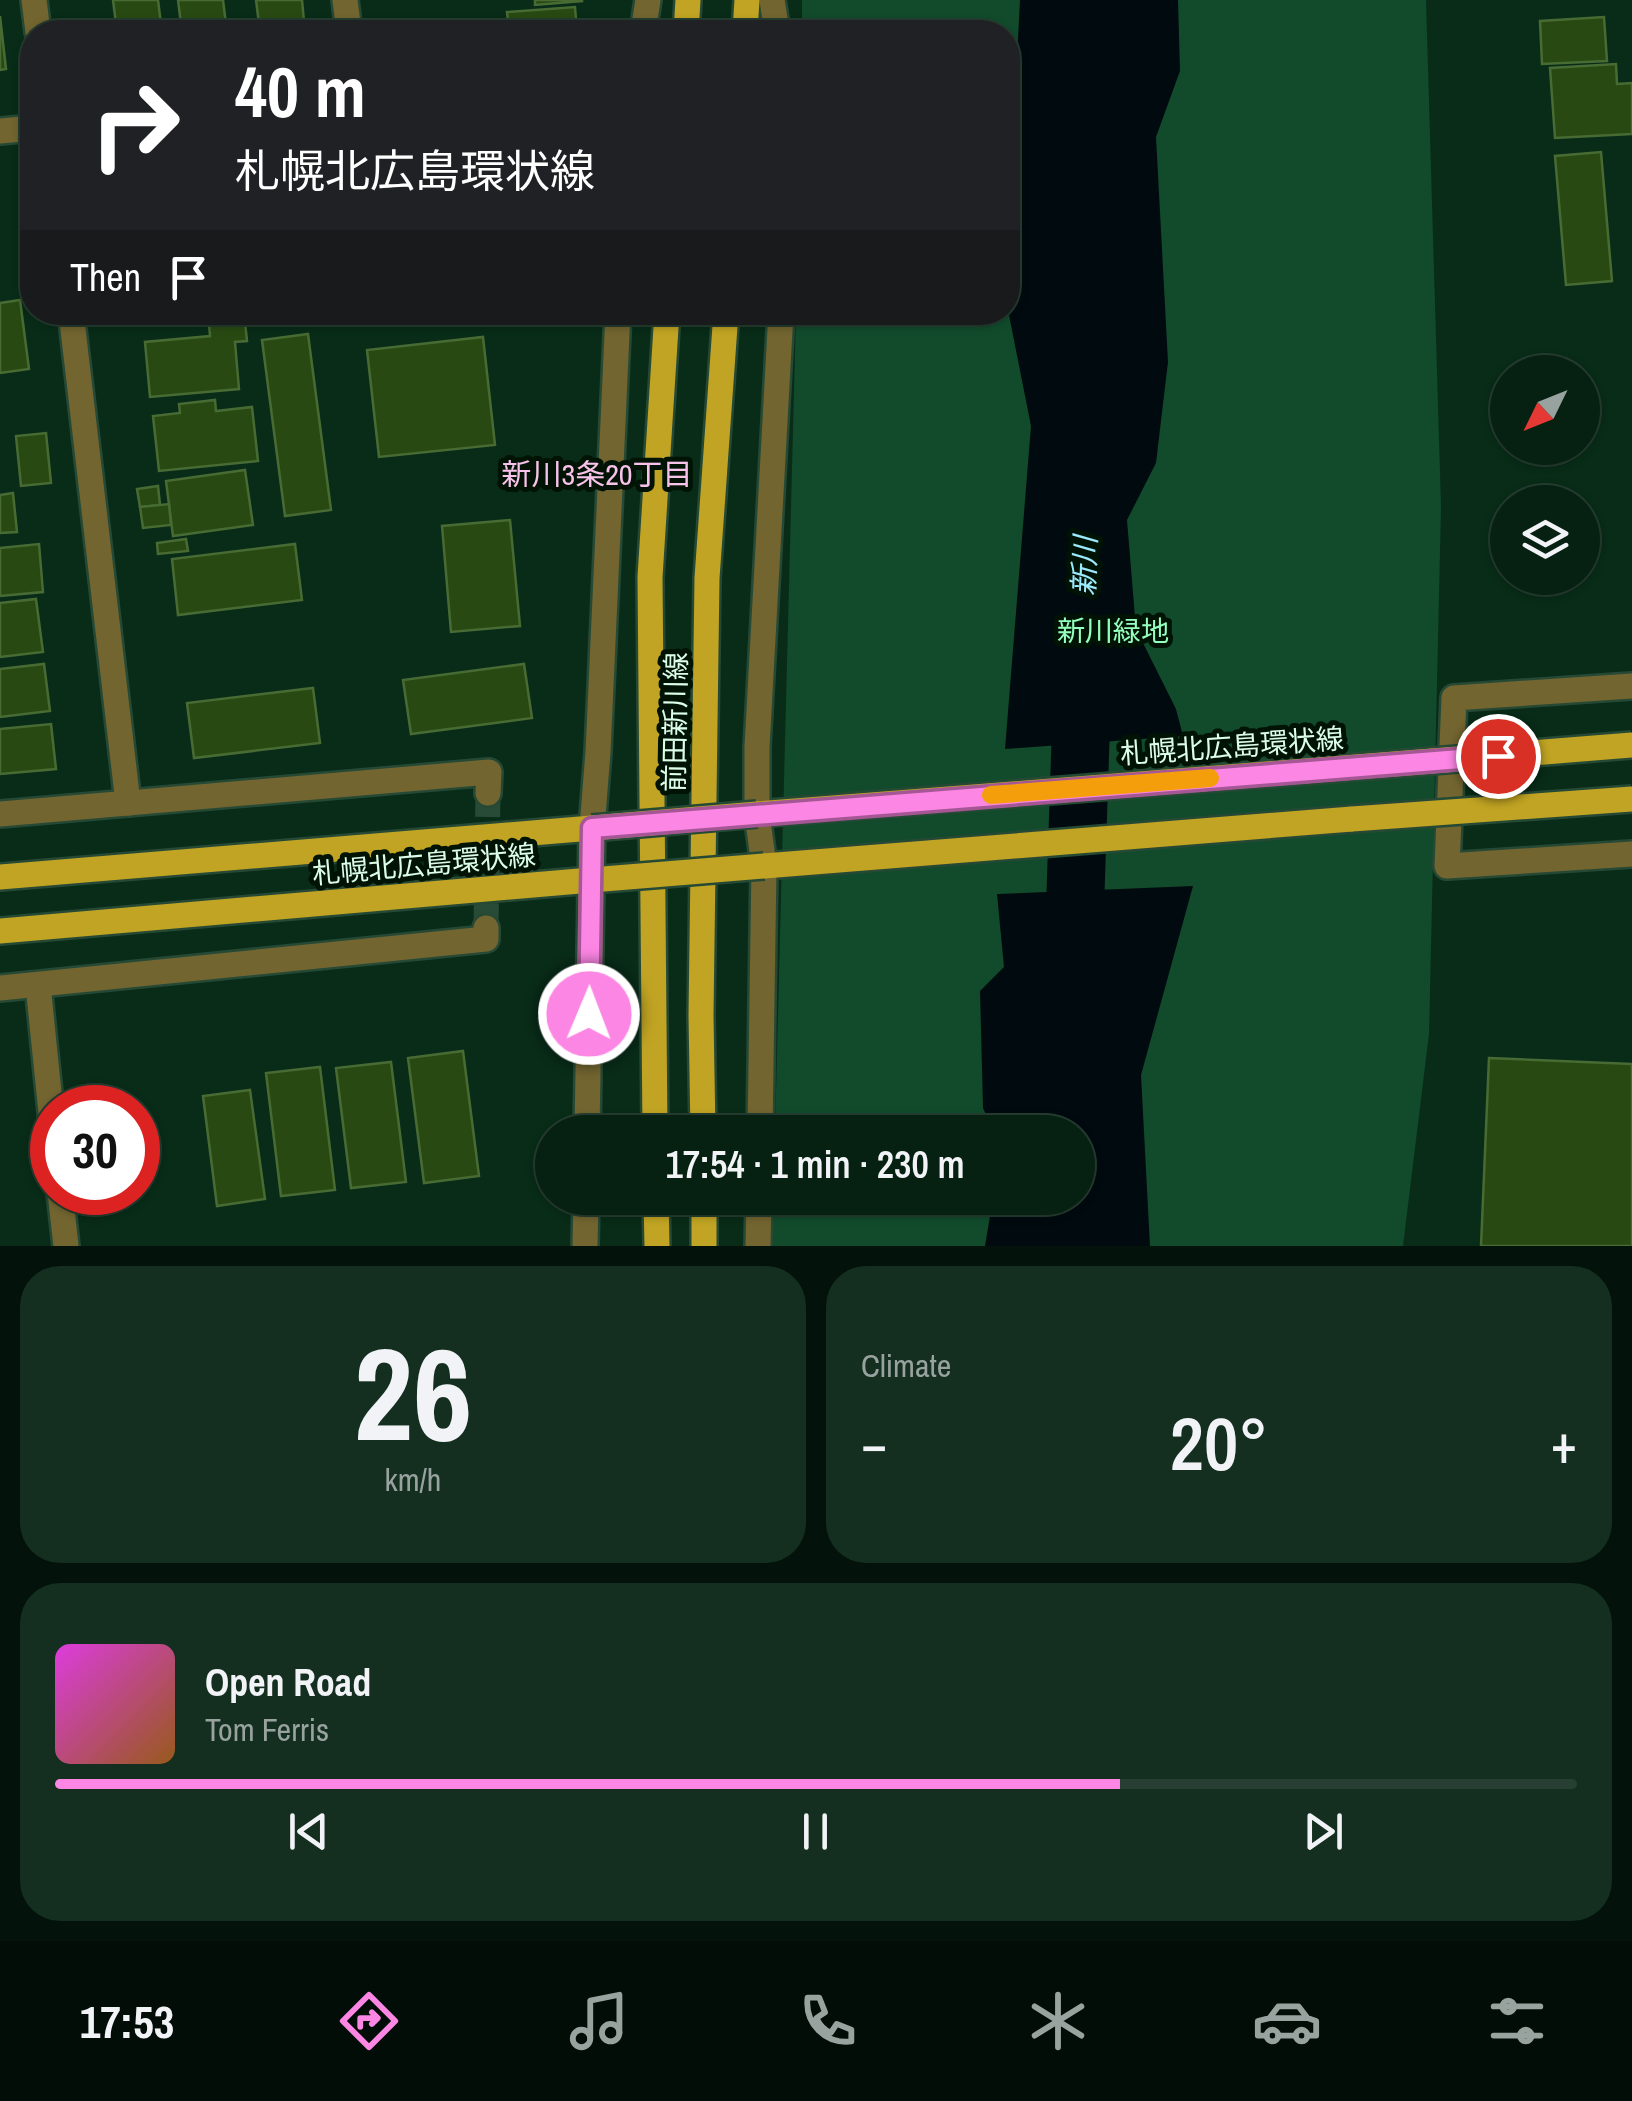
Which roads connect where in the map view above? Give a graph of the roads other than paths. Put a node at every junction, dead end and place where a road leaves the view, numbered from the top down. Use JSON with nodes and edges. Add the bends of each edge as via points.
{"nodes":[{"id":1,"x":73,"y":325,"type":"edge"},
{"id":2,"x":617,"y":325,"type":"edge"},
{"id":3,"x":666,"y":325,"type":"edge"},
{"id":4,"x":725,"y":325,"type":"edge"},
{"id":5,"x":780,"y":325,"type":"edge"},
{"id":6,"x":1632,"y":686,"type":"edge"},
{"id":7,"x":1632,"y":744,"type":"edge"},
{"id":8,"x":488,"y":793,"type":"dead end"},
{"id":9,"x":1632,"y":799,"type":"edge"},
{"id":10,"x":128,"y":802,"type":"junction"},
{"id":11,"x":0,"y":814,"type":"edge"},
{"id":12,"x":757,"y":814,"type":"junction"},
{"id":13,"x":592,"y":828,"type":"junction"},
{"id":14,"x":1632,"y":854,"type":"edge"},
{"id":15,"x":764,"y":866,"type":"junction"},
{"id":16,"x":0,"y":877,"type":"edge"},
{"id":17,"x":591,"y":880,"type":"junction"},
{"id":18,"x":486,"y":928,"type":"dead end"},
{"id":19,"x":0,"y":932,"type":"edge"},
{"id":20,"x":38,"y":985,"type":"junction"},
{"id":21,"x":0,"y":988,"type":"edge"},
{"id":22,"x":48,"y":1085,"type":"edge"},
{"id":23,"x":587,"y":1115,"type":"edge"},
{"id":24,"x":655,"y":1115,"type":"edge"},
{"id":25,"x":703,"y":1115,"type":"edge"},
{"id":26,"x":760,"y":1115,"type":"edge"},
{"id":27,"x":63,"y":1215,"type":"edge"},
{"id":28,"x":586,"y":1215,"type":"edge"},
{"id":29,"x":657,"y":1215,"type":"edge"},
{"id":30,"x":704,"y":1215,"type":"edge"},
{"id":31,"x":759,"y":1215,"type":"edge"},
{"id":32,"x":66,"y":1246,"type":"edge"},
{"id":33,"x":586,"y":1246,"type":"edge"},
{"id":34,"x":658,"y":1246,"type":"edge"},
{"id":35,"x":704,"y":1246,"type":"edge"},
{"id":36,"x":758,"y":1246,"type":"edge"}],
"edges":[{"from":1,"to":10,"type":"street"},
{"from":2,"to":13,"type":"street"},
{"from":3,"to":24,"type":"main road","name":"前田新川線","via":[[650,577]]},
{"from":4,"to":25,"type":"main road","name":"前田新川線","via":[[707,578]]},
{"from":5,"to":12,"type":"street"},
{"from":6,"to":14,"type":"street","via":[[1454,698],[1447,866]]},
{"from":7,"to":12,"type":"main road","name":"札幌北広島環状線","bridge":true},
{"from":8,"to":10,"type":"street","via":[[489,772]]},
{"from":9,"to":15,"type":"main road","name":"札幌北広島環状線","bridge":true},
{"from":10,"to":11,"type":"street"},
{"from":12,"to":13,"type":"main road","name":"札幌北広島環状線","bridge":true},
{"from":12,"to":15,"type":"street"},
{"from":13,"to":16,"type":"main road","name":"札幌北広島環状線"},
{"from":13,"to":17,"type":"street"},
{"from":15,"to":17,"type":"main road","name":"札幌北広島環状線","bridge":true},
{"from":15,"to":26,"type":"street"},
{"from":17,"to":19,"type":"main road","name":"札幌北広島環状線"},
{"from":17,"to":23,"type":"street"},
{"from":18,"to":20,"type":"street","via":[[486,939]]},
{"from":20,"to":21,"type":"street"},
{"from":20,"to":22,"type":"street"},
{"from":27,"to":32,"type":"street"},
{"from":28,"to":33,"type":"street"},
{"from":29,"to":34,"type":"main road"},
{"from":30,"to":35,"type":"main road"},
{"from":31,"to":36,"type":"street"}]}
